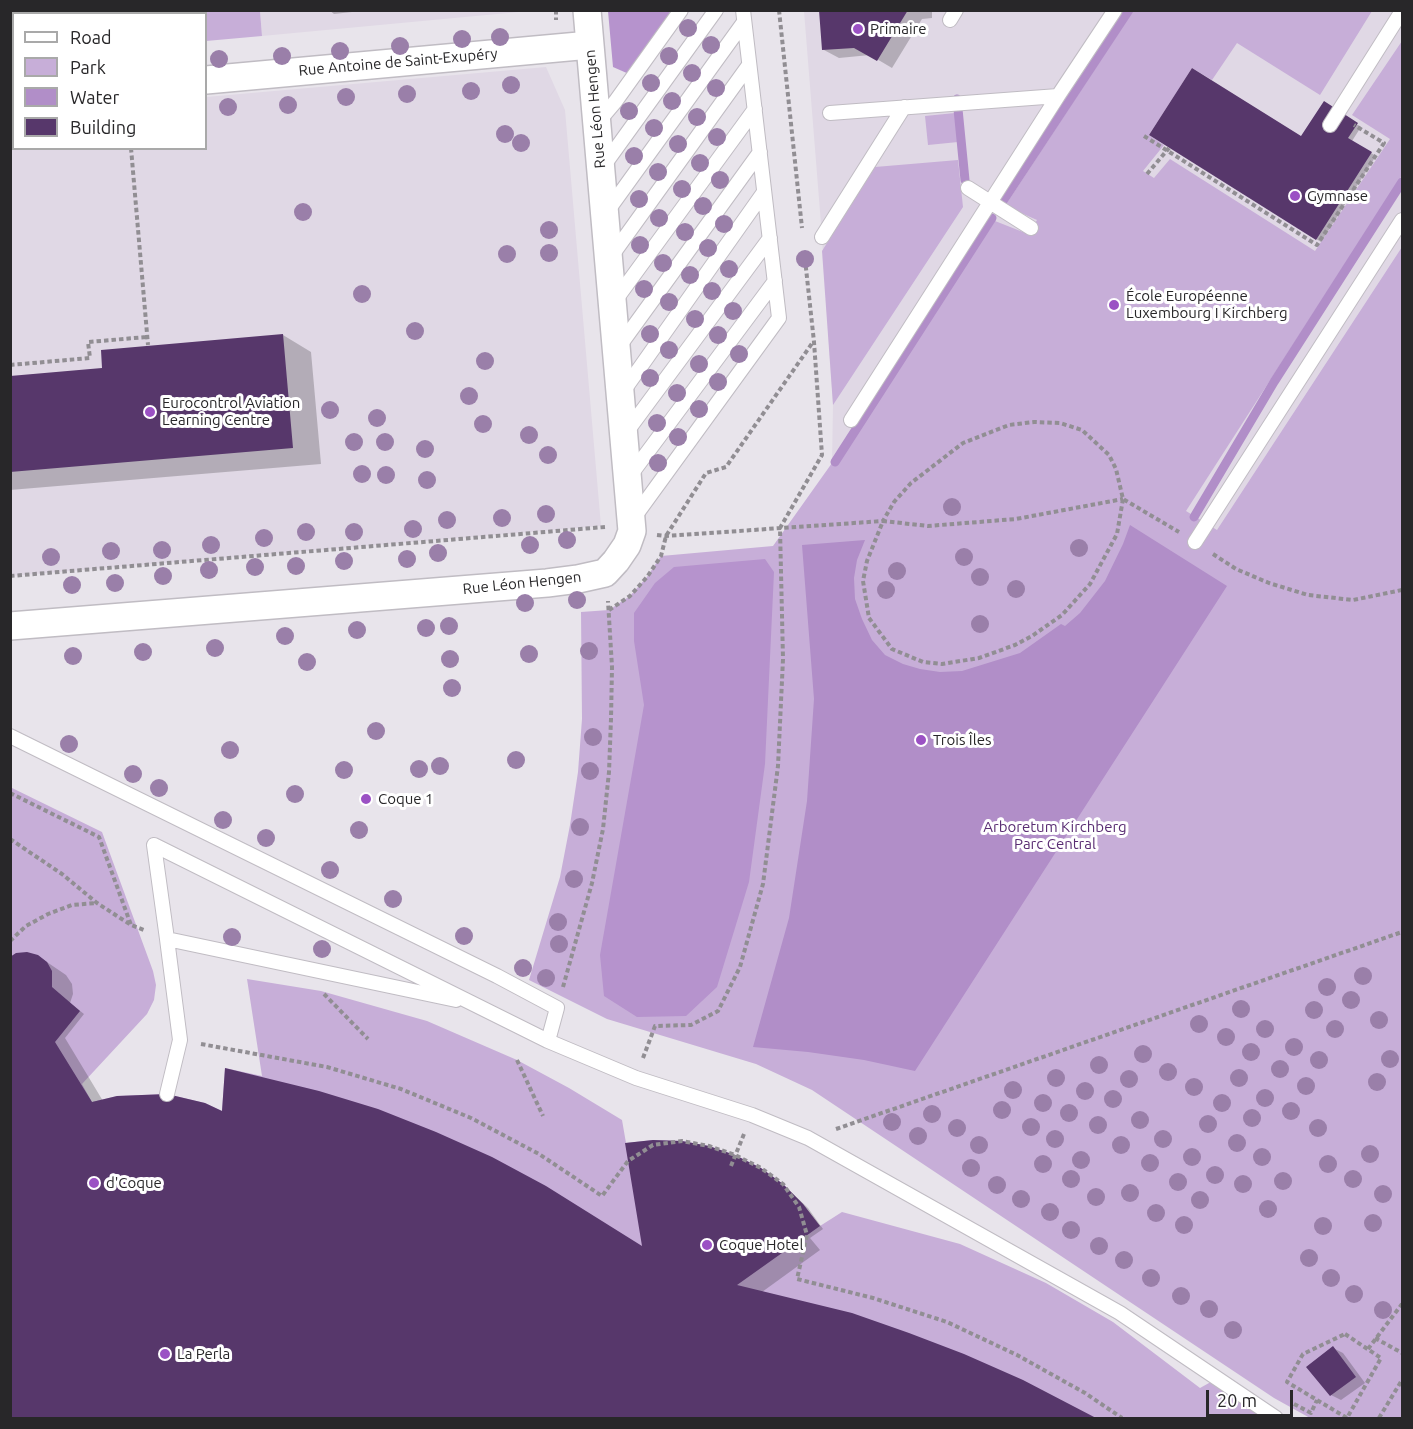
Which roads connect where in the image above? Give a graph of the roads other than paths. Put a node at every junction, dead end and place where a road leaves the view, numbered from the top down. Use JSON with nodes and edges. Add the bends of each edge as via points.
{"nodes":[{"id":1,"x":587,"y":10,"type":"edge"},
{"id":2,"x":681,"y":10,"type":"edge"},
{"id":3,"x":716,"y":10,"type":"edge"},
{"id":4,"x":1115,"y":10,"type":"edge"},
{"id":5,"x":1402,"y":11,"type":"edge"},
{"id":6,"x":744,"y":16,"type":"edge"},
{"id":7,"x":590,"y":45,"type":"junction"},
{"id":8,"x":749,"y":65,"type":"junction"},
{"id":9,"x":207,"y":80,"type":"edge"},
{"id":10,"x":1058,"y":96,"type":"junction"},
{"id":11,"x":904,"y":107,"type":"junction"},
{"id":12,"x":755,"y":109,"type":"junction"},
{"id":13,"x":830,"y":113,"type":"dead end"},
{"id":14,"x":1334,"y":120,"type":"road end"},
{"id":15,"x":597,"y":124,"type":"junction"},
{"id":16,"x":760,"y":152,"type":"junction"},
{"id":17,"x":601,"y":169,"type":"junction"},
{"id":18,"x":968,"y":188,"type":"dead end"},
{"id":19,"x":764,"y":192,"type":"junction"},
{"id":20,"x":990,"y":203,"type":"junction"},
{"id":21,"x":604,"y":214,"type":"junction"},
{"id":22,"x":1402,"y":220,"type":"edge"},
{"id":23,"x":1031,"y":228,"type":"dead end"},
{"id":24,"x":822,"y":237,"type":"dead end"},
{"id":25,"x":770,"y":238,"type":"junction"},
{"id":26,"x":608,"y":260,"type":"junction"},
{"id":27,"x":775,"y":281,"type":"junction"},
{"id":28,"x":613,"y":304,"type":"junction"},
{"id":29,"x":616,"y":349,"type":"junction"},
{"id":30,"x":621,"y":394,"type":"junction"},
{"id":31,"x":851,"y":420,"type":"dead end"},
{"id":32,"x":624,"y":436,"type":"junction"},
{"id":33,"x":628,"y":479,"type":"junction"},
{"id":34,"x":632,"y":525,"type":"junction"},
{"id":35,"x":1195,"y":542,"type":"road end"},
{"id":36,"x":10,"y":626,"type":"edge"},
{"id":37,"x":10,"y":736,"type":"edge"},
{"id":38,"x":167,"y":939,"type":"junction"},
{"id":39,"x":476,"y":1005,"type":"junction"},
{"id":40,"x":548,"y":1041,"type":"junction"},
{"id":41,"x":167,"y":1094,"type":"dead end"},
{"id":42,"x":1276,"y":1419,"type":"edge"}],
"edges":[{"from":1,"to":7,"type":"street","name":"Rue Léon Hengen"},
{"from":2,"to":15,"type":"lane"},
{"from":3,"to":17,"type":"lane"},
{"from":4,"to":10,"type":"lane"},
{"from":5,"to":14,"type":"lane"},
{"from":6,"to":8,"type":"lane"},
{"from":6,"to":21,"type":"lane"},
{"from":7,"to":9,"type":"street","name":"Rue Antoine de Saint-Exupéry"},
{"from":7,"to":15,"type":"street","name":"Rue Léon Hengen"},
{"from":8,"to":12,"type":"lane"},
{"from":8,"to":26,"type":"lane"},
{"from":10,"to":11,"type":"lane"},
{"from":10,"to":20,"type":"lane"},
{"from":11,"to":13,"type":"lane"},
{"from":11,"to":24,"type":"lane"},
{"from":12,"to":16,"type":"lane"},
{"from":12,"to":28,"type":"lane"},
{"from":15,"to":17,"type":"street","name":"Rue Léon Hengen"},
{"from":16,"to":19,"type":"lane"},
{"from":16,"to":29,"type":"lane"},
{"from":17,"to":21,"type":"street","name":"Rue Léon Hengen"},
{"from":18,"to":20,"type":"lane"},
{"from":19,"to":25,"type":"lane"},
{"from":19,"to":30,"type":"lane"},
{"from":20,"to":23,"type":"lane"},
{"from":20,"to":31,"type":"lane"},
{"from":21,"to":26,"type":"street","name":"Rue Léon Hengen"},
{"from":22,"to":35,"type":"lane"},
{"from":25,"to":27,"type":"lane"},
{"from":25,"to":32,"type":"lane"},
{"from":26,"to":28,"type":"street","name":"Rue Léon Hengen"},
{"from":27,"to":33,"type":"lane"},
{"from":27,"to":34,"type":"lane","via":[[779,318]]},
{"from":28,"to":29,"type":"street","name":"Rue Léon Hengen"},
{"from":29,"to":30,"type":"street","name":"Rue Léon Hengen"},
{"from":30,"to":32,"type":"street","name":"Rue Léon Hengen"},
{"from":32,"to":33,"type":"street","name":"Rue Léon Hengen"},
{"from":33,"to":34,"type":"street","name":"Rue Léon Hengen"},
{"from":34,"to":36,"type":"street","name":"Rue Léon Hengen","via":[[627,545],[605,573],[578,579]]},
{"from":37,"to":40,"type":"lane","via":[[557,1008]]},
{"from":38,"to":39,"type":"lane"},
{"from":38,"to":39,"type":"lane","via":[[154,845]]},
{"from":38,"to":41,"type":"lane","via":[[180,1040]]},
{"from":39,"to":40,"type":"lane"},
{"from":40,"to":42,"type":"lane","via":[[636,1078],[752,1115],[808,1138],[1120,1313]]}]}
